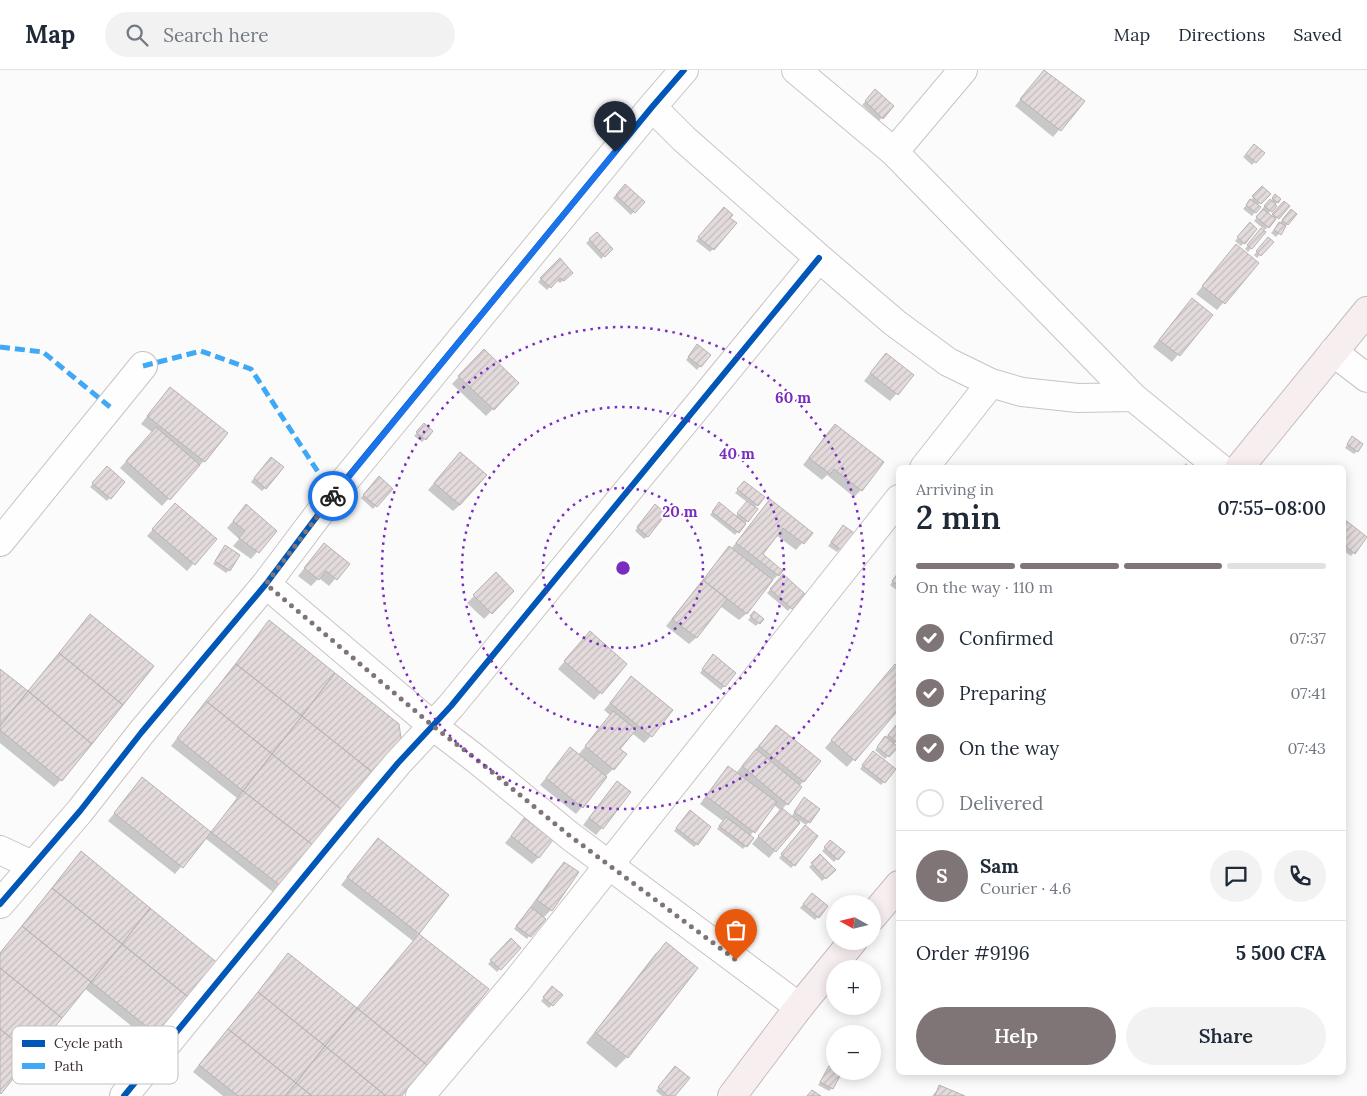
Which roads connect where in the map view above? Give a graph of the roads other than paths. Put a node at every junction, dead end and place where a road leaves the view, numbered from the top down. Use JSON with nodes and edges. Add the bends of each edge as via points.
{"nodes":[{"id":1,"x":684,"y":70,"type":"edge"},
{"id":2,"x":796,"y":70,"type":"edge"},
{"id":3,"x":963,"y":70,"type":"edge"},
{"id":4,"x":652,"y":107,"type":"junction"},
{"id":5,"x":894,"y":152,"type":"junction"},
{"id":6,"x":819,"y":258,"type":"junction"},
{"id":7,"x":1367,"y":311,"type":"edge"},
{"id":8,"x":1333,"y":352,"type":"junction"},
{"id":9,"x":144,"y":366,"type":"dead end"},
{"id":10,"x":1367,"y":378,"type":"edge"},
{"id":11,"x":991,"y":383,"type":"junction"},
{"id":12,"x":1133,"y":397,"type":"junction"},
{"id":13,"x":926,"y":465,"type":"edge"},
{"id":14,"x":1216,"y":465,"type":"edge"},
{"id":15,"x":1242,"y":465,"type":"edge"},
{"id":16,"x":896,"y":503,"type":"edge"},
{"id":17,"x":0,"y":542,"type":"edge"},
{"id":18,"x":266,"y":584,"type":"junction"},
{"id":19,"x":433,"y":726,"type":"junction"},
{"id":20,"x":0,"y":850,"type":"edge"},
{"id":21,"x":32,"y":865,"type":"junction"},
{"id":22,"x":608,"y":865,"type":"junction"},
{"id":23,"x":896,"y":888,"type":"edge"},
{"id":24,"x":0,"y":904,"type":"edge"},
{"id":25,"x":881,"y":906,"type":"edge"},
{"id":26,"x":846,"y":950,"type":"edge"},
{"id":27,"x":799,"y":1007,"type":"junction"},
{"id":28,"x":178,"y":1030,"type":"edge"},
{"id":29,"x":134,"y":1084,"type":"edge"},
{"id":30,"x":124,"y":1096,"type":"edge"},
{"id":31,"x":420,"y":1096,"type":"edge"},
{"id":32,"x":732,"y":1096,"type":"edge"}],
"edges":[{"from":1,"to":4,"type":"street"},
{"from":2,"to":5,"type":"street"},
{"from":3,"to":5,"type":"street"},
{"from":4,"to":6,"type":"street"},
{"from":4,"to":18,"type":"street","via":[[333,495]]},
{"from":5,"to":12,"type":"street"},
{"from":6,"to":11,"type":"street","via":[[895,323],[948,362]]},
{"from":6,"to":19,"type":"street"},
{"from":7,"to":8,"type":"main road"},
{"from":8,"to":10,"type":"street"},
{"from":8,"to":15,"type":"main road"},
{"from":9,"to":17,"type":"street"},
{"from":11,"to":12,"type":"street","via":[[1022,392],[1078,398]]},
{"from":11,"to":13,"type":"street"},
{"from":12,"to":14,"type":"street"},
{"from":16,"to":22,"type":"street"},
{"from":18,"to":19,"type":"street"},
{"from":18,"to":21,"type":"street"},
{"from":19,"to":22,"type":"street"},
{"from":19,"to":28,"type":"street","via":[[398,763]]},
{"from":20,"to":21,"type":"street"},
{"from":21,"to":24,"type":"street"},
{"from":22,"to":27,"type":"street"},
{"from":22,"to":31,"type":"street","via":[[517,981]]},
{"from":23,"to":25,"type":"main road"},
{"from":26,"to":27,"type":"main road"},
{"from":27,"to":32,"type":"main road"},
{"from":29,"to":30,"type":"street"}]}
